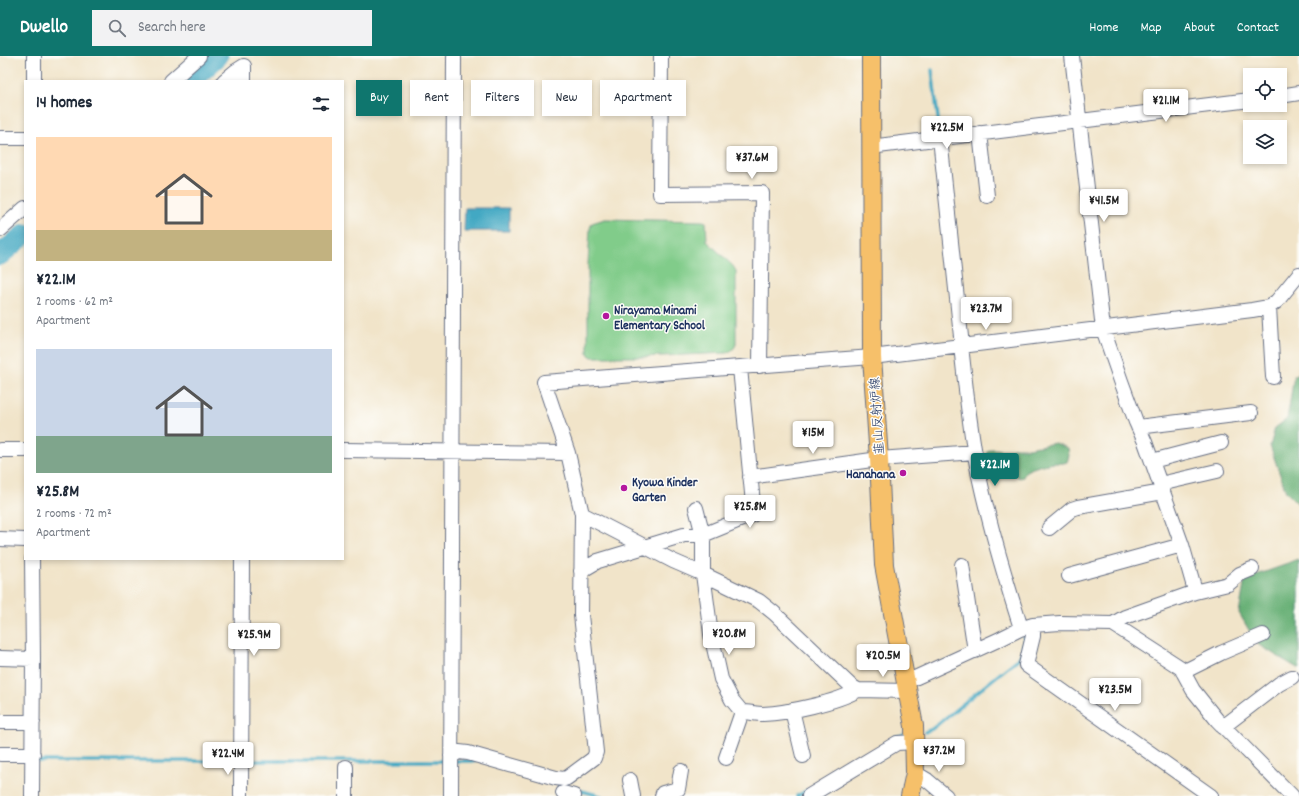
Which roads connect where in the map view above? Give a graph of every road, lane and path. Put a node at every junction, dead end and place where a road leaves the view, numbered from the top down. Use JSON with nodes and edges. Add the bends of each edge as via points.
{"nodes":[{"id":1,"x":34,"y":56,"type":"edge"},
{"id":2,"x":199,"y":56,"type":"edge"},
{"id":3,"x":661,"y":56,"type":"edge"},
{"id":4,"x":1072,"y":56,"type":"edge"},
{"id":5,"x":454,"y":57,"type":"edge"},
{"id":6,"x":871,"y":58,"type":"edge"},
{"id":7,"x":34,"y":80,"type":"edge"},
{"id":8,"x":172,"y":80,"type":"edge"},
{"id":9,"x":225,"y":80,"type":"edge"},
{"id":10,"x":244,"y":80,"type":"edge"},
{"id":11,"x":1299,"y":94,"type":"edge"},
{"id":12,"x":1287,"y":95,"type":"edge"},
{"id":13,"x":1243,"y":101,"type":"edge"},
{"id":14,"x":1079,"y":120,"type":"junction"},
{"id":15,"x":980,"y":133,"type":"junction"},
{"id":16,"x":0,"y":138,"type":"edge"},
{"id":17,"x":24,"y":138,"type":"edge"},
{"id":18,"x":940,"y":138,"type":"junction"},
{"id":19,"x":870,"y":147,"type":"junction"},
{"id":20,"x":987,"y":196,"type":"dead end"},
{"id":21,"x":24,"y":209,"type":"edge"},
{"id":22,"x":0,"y":230,"type":"edge"},
{"id":23,"x":1298,"y":276,"type":"edge"},
{"id":24,"x":1269,"y":307,"type":"junction"},
{"id":25,"x":1103,"y":329,"type":"junction"},
{"id":26,"x":962,"y":346,"type":"junction"},
{"id":27,"x":872,"y":357,"type":"junction"},
{"id":28,"x":760,"y":366,"type":"junction"},
{"id":29,"x":740,"y":368,"type":"junction"},
{"id":30,"x":1273,"y":377,"type":"dead end"},
{"id":31,"x":1251,"y":414,"type":"dead end"},
{"id":32,"x":1138,"y":427,"type":"junction"},
{"id":33,"x":1221,"y":443,"type":"dead end"},
{"id":34,"x":0,"y":450,"type":"edge"},
{"id":35,"x":24,"y":450,"type":"edge"},
{"id":36,"x":344,"y":450,"type":"edge"},
{"id":37,"x":452,"y":451,"type":"junction"},
{"id":38,"x":975,"y":452,"type":"junction"},
{"id":39,"x":568,"y":453,"type":"junction"},
{"id":40,"x":879,"y":459,"type":"junction"},
{"id":41,"x":1152,"y":461,"type":"junction"},
{"id":42,"x":1217,"y":471,"type":"dead end"},
{"id":43,"x":750,"y":477,"type":"junction"},
{"id":44,"x":1162,"y":488,"type":"junction"},
{"id":45,"x":696,"y":508,"type":"dead end"},
{"id":46,"x":582,"y":514,"type":"junction"},
{"id":47,"x":1049,"y":528,"type":"dead end"},
{"id":48,"x":703,"y":535,"type":"junction"},
{"id":49,"x":0,"y":540,"type":"edge"},
{"id":50,"x":24,"y":540,"type":"edge"},
{"id":51,"x":1182,"y":545,"type":"junction"},
{"id":52,"x":644,"y":546,"type":"junction"},
{"id":53,"x":32,"y":560,"type":"edge"},
{"id":54,"x":242,"y":560,"type":"edge"},
{"id":55,"x":962,"y":564,"type":"dead end"},
{"id":56,"x":1252,"y":569,"type":"dead end"},
{"id":57,"x":581,"y":570,"type":"junction"},
{"id":58,"x":703,"y":574,"type":"junction"},
{"id":59,"x":1069,"y":576,"type":"dead end"},
{"id":60,"x":1195,"y":592,"type":"junction"},
{"id":61,"x":1113,"y":624,"type":"junction"},
{"id":62,"x":1027,"y":626,"type":"junction"},
{"id":63,"x":1263,"y":635,"type":"dead end"},
{"id":64,"x":976,"y":651,"type":"junction"},
{"id":65,"x":0,"y":658,"type":"edge"},
{"id":66,"x":33,"y":659,"type":"junction"},
{"id":67,"x":1183,"y":672,"type":"junction"},
{"id":68,"x":1292,"y":677,"type":"dead end"},
{"id":69,"x":906,"y":686,"type":"junction"},
{"id":70,"x":858,"y":690,"type":"junction"},
{"id":71,"x":792,"y":710,"type":"junction"},
{"id":72,"x":742,"y":712,"type":"junction"},
{"id":73,"x":0,"y":722,"type":"edge"},
{"id":74,"x":33,"y":722,"type":"junction"},
{"id":75,"x":1223,"y":727,"type":"junction"},
{"id":76,"x":915,"y":742,"type":"junction"},
{"id":77,"x":0,"y":754,"type":"edge"},
{"id":78,"x":33,"y":754,"type":"junction"},
{"id":79,"x":803,"y":756,"type":"dead end"},
{"id":80,"x":726,"y":758,"type":"dead end"},
{"id":81,"x":451,"y":759,"type":"junction"},
{"id":82,"x":346,"y":766,"type":"dead end"},
{"id":83,"x":681,"y":771,"type":"dead end"},
{"id":84,"x":915,"y":773,"type":"junction"},
{"id":85,"x":630,"y":780,"type":"dead end"},
{"id":86,"x":32,"y":796,"type":"edge"},
{"id":87,"x":241,"y":796,"type":"edge"},
{"id":88,"x":346,"y":796,"type":"edge"},
{"id":89,"x":451,"y":796,"type":"edge"},
{"id":90,"x":633,"y":796,"type":"edge"},
{"id":91,"x":662,"y":796,"type":"edge"},
{"id":92,"x":809,"y":796,"type":"edge"},
{"id":93,"x":910,"y":796,"type":"edge"},
{"id":94,"x":946,"y":796,"type":"edge"},
{"id":95,"x":1211,"y":796,"type":"edge"},
{"id":96,"x":1292,"y":796,"type":"edge"}],
"edges":[{"from":1,"to":7,"type":"street"},
{"from":2,"to":8,"type":"street"},
{"from":3,"to":28,"type":"street","via":[[660,194],[762,193]]},
{"from":4,"to":14,"type":"street"},
{"from":5,"to":37,"type":"street"},
{"from":6,"to":19,"type":"main road","name":"韮山反射炉線"},
{"from":9,"to":10,"type":"street","via":[[244,66]]},
{"from":11,"to":12,"type":"street"},
{"from":13,"to":14,"type":"street"},
{"from":14,"to":15,"type":"street"},
{"from":14,"to":25,"type":"street"},
{"from":15,"to":18,"type":"street"},
{"from":15,"to":20,"type":"street"},
{"from":16,"to":17,"type":"street"},
{"from":18,"to":19,"type":"street"},
{"from":18,"to":26,"type":"street"},
{"from":19,"to":27,"type":"main road","name":"韮山反射炉線"},
{"from":21,"to":22,"type":"street"},
{"from":23,"to":24,"type":"street"},
{"from":24,"to":25,"type":"street"},
{"from":24,"to":30,"type":"street"},
{"from":25,"to":26,"type":"street"},
{"from":25,"to":32,"type":"street"},
{"from":26,"to":27,"type":"street"},
{"from":26,"to":38,"type":"street"},
{"from":27,"to":28,"type":"street"},
{"from":27,"to":40,"type":"main road","name":"韮山反射炉線"},
{"from":28,"to":29,"type":"street"},
{"from":29,"to":39,"type":"street","via":[[544,382]]},
{"from":29,"to":43,"type":"street"},
{"from":31,"to":32,"type":"street"},
{"from":32,"to":41,"type":"street"},
{"from":33,"to":41,"type":"street"},
{"from":34,"to":35,"type":"street"},
{"from":36,"to":37,"type":"street"},
{"from":37,"to":39,"type":"street"},
{"from":37,"to":81,"type":"street"},
{"from":38,"to":40,"type":"street"},
{"from":38,"to":62,"type":"street","via":[[992,525]]},
{"from":39,"to":46,"type":"street"},
{"from":40,"to":43,"type":"street"},
{"from":40,"to":69,"type":"main road","name":"韮山反射炉線","via":[[884,565]]},
{"from":41,"to":44,"type":"street"},
{"from":42,"to":44,"type":"street"},
{"from":43,"to":48,"type":"street","via":[[754,514]]},
{"from":44,"to":47,"type":"street","via":[[1078,507]]},
{"from":44,"to":51,"type":"street"},
{"from":45,"to":48,"type":"street"},
{"from":46,"to":52,"type":"street"},
{"from":46,"to":57,"type":"street"},
{"from":48,"to":52,"type":"street","via":[[684,535]]},
{"from":48,"to":58,"type":"street"},
{"from":49,"to":50,"type":"street"},
{"from":51,"to":59,"type":"street"},
{"from":51,"to":60,"type":"street"},
{"from":52,"to":57,"type":"street","via":[[598,561]]},
{"from":52,"to":58,"type":"street"},
{"from":53,"to":66,"type":"street"},
{"from":54,"to":87,"type":"street"},
{"from":55,"to":64,"type":"street"},
{"from":56,"to":60,"type":"street","via":[[1240,574],[1228,584]]},
{"from":57,"to":81,"type":"street","via":[[581,615],[595,732],[594,758],[564,779],[468,753],[459,752]]},
{"from":58,"to":70,"type":"street","via":[[759,602],[774,613]]},
{"from":58,"to":72,"type":"street","via":[[711,634],[721,678],[732,700]]},
{"from":60,"to":61,"type":"street","via":[[1125,617]]},
{"from":61,"to":62,"type":"street","via":[[1060,623]]},
{"from":61,"to":67,"type":"street"},
{"from":62,"to":64,"type":"street"},
{"from":62,"to":95,"type":"street","via":[[1033,636],[1026,665]]},
{"from":63,"to":67,"type":"street"},
{"from":64,"to":69,"type":"street","via":[[924,673]]},
{"from":65,"to":66,"type":"street"},
{"from":66,"to":74,"type":"street"},
{"from":67,"to":75,"type":"street","via":[[1193,690]]},
{"from":68,"to":75,"type":"street","via":[[1270,690]]},
{"from":69,"to":70,"type":"street"},
{"from":69,"to":76,"type":"main road","name":"韮山反射炉線"},
{"from":70,"to":71,"type":"street","via":[[832,700]]},
{"from":71,"to":72,"type":"street","via":[[763,714]]},
{"from":71,"to":79,"type":"street"},
{"from":72,"to":80,"type":"street"},
{"from":73,"to":74,"type":"street"},
{"from":74,"to":78,"type":"street"},
{"from":75,"to":96,"type":"street"},
{"from":76,"to":84,"type":"main road","name":"韮山反射炉線"},
{"from":76,"to":92,"type":"street","via":[[897,743]]},
{"from":77,"to":78,"type":"street"},
{"from":78,"to":86,"type":"street"},
{"from":81,"to":89,"type":"street"},
{"from":82,"to":88,"type":"street"},
{"from":83,"to":91,"type":"street","via":[[678,789]]},
{"from":84,"to":93,"type":"main road","name":"韮山反射炉線"},
{"from":84,"to":94,"type":"street"},
{"from":85,"to":90,"type":"street"}]}
